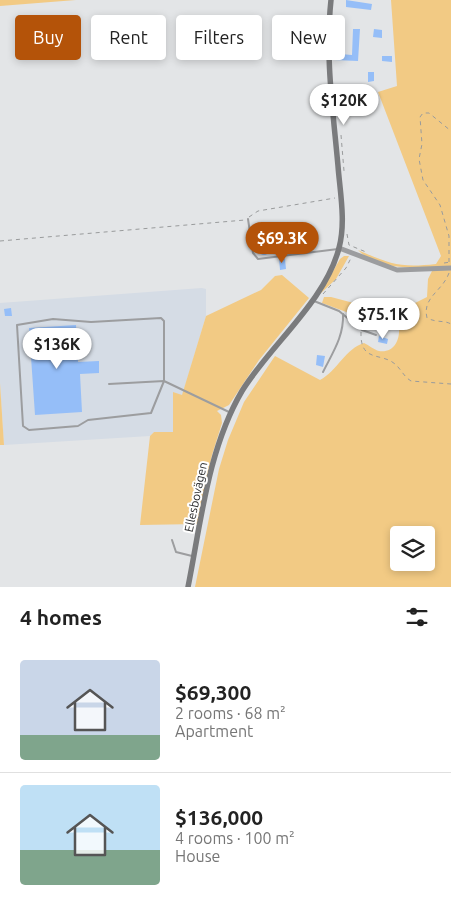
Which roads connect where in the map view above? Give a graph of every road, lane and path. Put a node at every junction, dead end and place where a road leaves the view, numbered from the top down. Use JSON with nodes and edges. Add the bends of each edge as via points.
{"nodes":[{"id":1,"x":331,"y":0,"type":"edge"},
{"id":2,"x":340,"y":130,"type":"dead end"},
{"id":3,"x":451,"y":131,"type":"edge"},
{"id":4,"x":344,"y":175,"type":"dead end"},
{"id":5,"x":340,"y":198,"type":"junction"},
{"id":6,"x":248,"y":219,"type":"junction"},
{"id":7,"x":346,"y":226,"type":"dead end"},
{"id":8,"x":0,"y":241,"type":"edge"},
{"id":9,"x":339,"y":249,"type":"junction"},
{"id":10,"x":354,"y":250,"type":"junction"},
{"id":11,"x":370,"y":254,"type":"dead end"},
{"id":12,"x":438,"y":263,"type":"dead end"},
{"id":13,"x":450,"y":265,"type":"edge"},
{"id":14,"x":314,"y":300,"type":"junction"},
{"id":15,"x":343,"y":314,"type":"junction"},
{"id":16,"x":451,"y":324,"type":"edge"},
{"id":17,"x":361,"y":330,"type":"junction"},
{"id":18,"x":376,"y":335,"type":"dead end"},
{"id":19,"x":323,"y":372,"type":"dead end"},
{"id":20,"x":164,"y":381,"type":"junction"},
{"id":21,"x":109,"y":384,"type":"dead end"},
{"id":22,"x":451,"y":384,"type":"edge"},
{"id":23,"x":231,"y":413,"type":"junction"},
{"id":24,"x":172,"y":540,"type":"dead end"},
{"id":25,"x":194,"y":557,"type":"junction"},
{"id":26,"x":188,"y":587,"type":"edge"}],
"edges":[{"from":1,"to":5,"type":"main road","name":"Ellesbovägen","via":[[328,64]]},
{"from":2,"to":4,"type":"path"},
{"from":3,"to":13,"type":"path","via":[[429,114],[423,113],[420,117],[422,144],[419,159],[423,180],[440,205],[449,236]]},
{"from":5,"to":6,"type":"path","via":[[258,211]]},
{"from":5,"to":9,"type":"main road","name":"Ellesbovägen","via":[[342,235]]},
{"from":6,"to":8,"type":"path"},
{"from":6,"to":9,"type":"lane","via":[[253,252],[258,259]]},
{"from":7,"to":10,"type":"path","via":[[349,243]]},
{"from":9,"to":10,"type":"street"},
{"from":9,"to":14,"type":"main road","name":"Ellesbovägen","via":[[333,267]]},
{"from":10,"to":11,"type":"path"},
{"from":10,"to":13,"type":"street","via":[[397,270]]},
{"from":10,"to":14,"type":"path","via":[[335,282]]},
{"from":12,"to":13,"type":"path"},
{"from":13,"to":16,"type":"path","via":[[445,285],[426,304],[426,313],[427,318],[437,323]]},
{"from":14,"to":15,"type":"lane"},
{"from":14,"to":23,"type":"main road","name":"Ellesbovägen","via":[[254,374]]},
{"from":15,"to":17,"type":"lane"},
{"from":15,"to":19,"type":"lane","via":[[343,330]]},
{"from":17,"to":18,"type":"lane"},
{"from":17,"to":22,"type":"path","via":[[360,341],[366,352],[393,362],[411,382]]},
{"from":20,"to":20,"type":"lane","via":[[150,414],[88,420],[78,426],[27,430],[21,423],[16,327],[53,319],[91,322],[161,318],[164,321]]},
{"from":20,"to":21,"type":"lane"},
{"from":20,"to":23,"type":"lane"},
{"from":23,"to":25,"type":"main road","name":"Ellesbovägen","via":[[216,455]]},
{"from":24,"to":25,"type":"lane","via":[[176,552]]},
{"from":25,"to":26,"type":"main road","name":"Ellesbovägen"}]}
